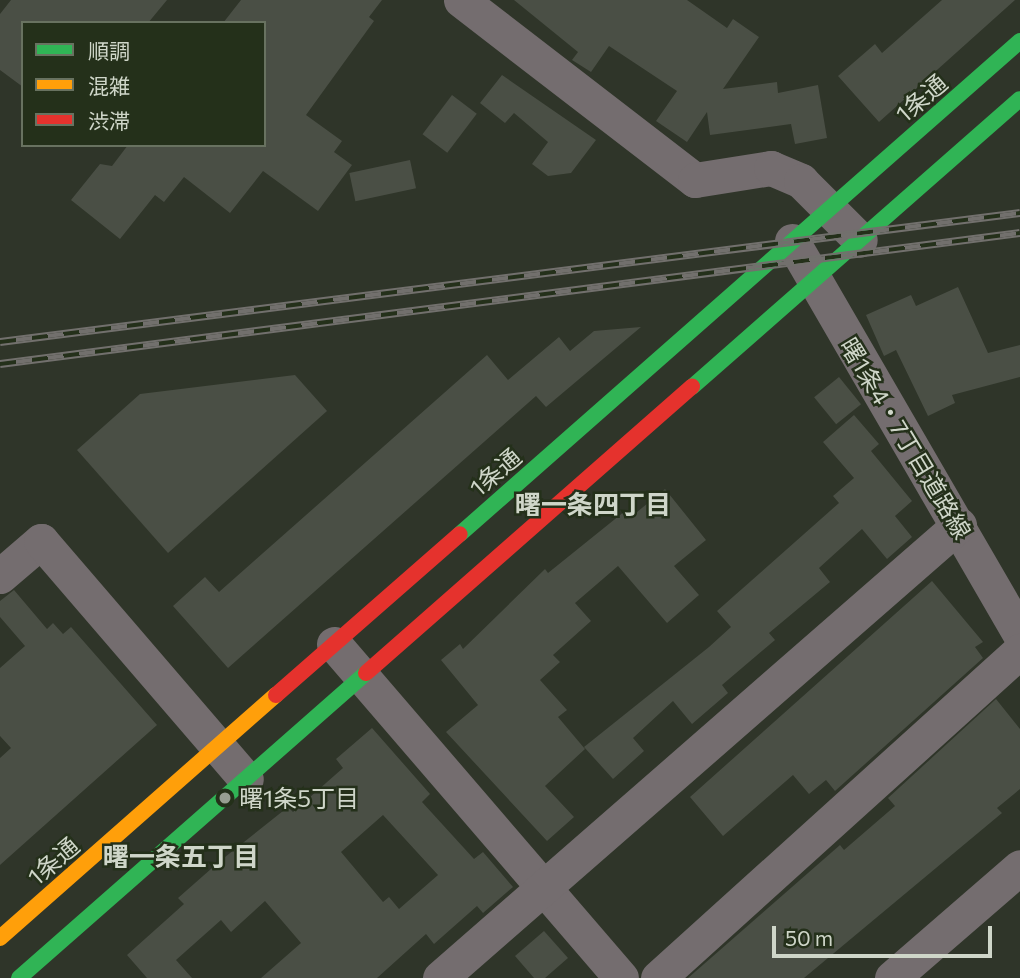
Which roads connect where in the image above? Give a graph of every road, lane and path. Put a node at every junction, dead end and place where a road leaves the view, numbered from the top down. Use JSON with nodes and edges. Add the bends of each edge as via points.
{"nodes":[{"id":1,"x":461,"y":0,"type":"edge"},
{"id":2,"x":1020,"y":41,"type":"edge"},
{"id":3,"x":1020,"y":99,"type":"edge"},
{"id":4,"x":829,"y":208,"type":"junction"},
{"id":5,"x":860,"y":240,"type":"junction"},
{"id":6,"x":792,"y":241,"type":"junction"},
{"id":7,"x":814,"y":280,"type":"junction"},
{"id":8,"x":959,"y":525,"type":"junction"},
{"id":9,"x":0,"y":576,"type":"edge"},
{"id":10,"x":1020,"y":635,"type":"edge"},
{"id":11,"x":334,"y":644,"type":"junction"},
{"id":12,"x":1020,"y":650,"type":"edge"},
{"id":13,"x":364,"y":676,"type":"junction"},
{"id":14,"x":218,"y":746,"type":"junction"},
{"id":15,"x":246,"y":779,"type":"junction"},
{"id":16,"x":1020,"y":867,"type":"edge"},
{"id":17,"x":542,"y":889,"type":"junction"},
{"id":18,"x":0,"y":938,"type":"edge"},
{"id":19,"x":19,"y":978,"type":"edge"},
{"id":20,"x":440,"y":978,"type":"edge"},
{"id":21,"x":621,"y":978,"type":"edge"},
{"id":22,"x":658,"y":978,"type":"edge"},
{"id":23,"x":892,"y":978,"type":"edge"}],
"edges":[{"from":1,"to":4,"type":"street","via":[[695,180],[771,168],[800,181]]},
{"from":2,"to":4,"type":"street","name":"1条通"},
{"from":3,"to":5,"type":"street"},
{"from":4,"to":5,"type":"street"},
{"from":4,"to":6,"type":"street","name":"1条通"},
{"from":5,"to":7,"type":"street"},
{"from":6,"to":7,"type":"street","name":"曙1条4・7丁目道路線"},
{"from":6,"to":11,"type":"street","name":"1条通"},
{"from":7,"to":8,"type":"street","name":"曙1条4・7丁目道路線"},
{"from":7,"to":13,"type":"street"},
{"from":8,"to":10,"type":"street","name":"曙1条4・7丁目道路線"},
{"from":8,"to":17,"type":"street"},
{"from":9,"to":14,"type":"street","via":[[41,541]]},
{"from":11,"to":13,"type":"street"},
{"from":11,"to":14,"type":"street","name":"1条通"},
{"from":12,"to":22,"type":"street"},
{"from":13,"to":15,"type":"street"},
{"from":13,"to":17,"type":"street"},
{"from":14,"to":15,"type":"street"},
{"from":14,"to":18,"type":"street","name":"1条通"},
{"from":15,"to":19,"type":"street"},
{"from":16,"to":23,"type":"street"},
{"from":17,"to":20,"type":"street"},
{"from":17,"to":21,"type":"street"}]}
